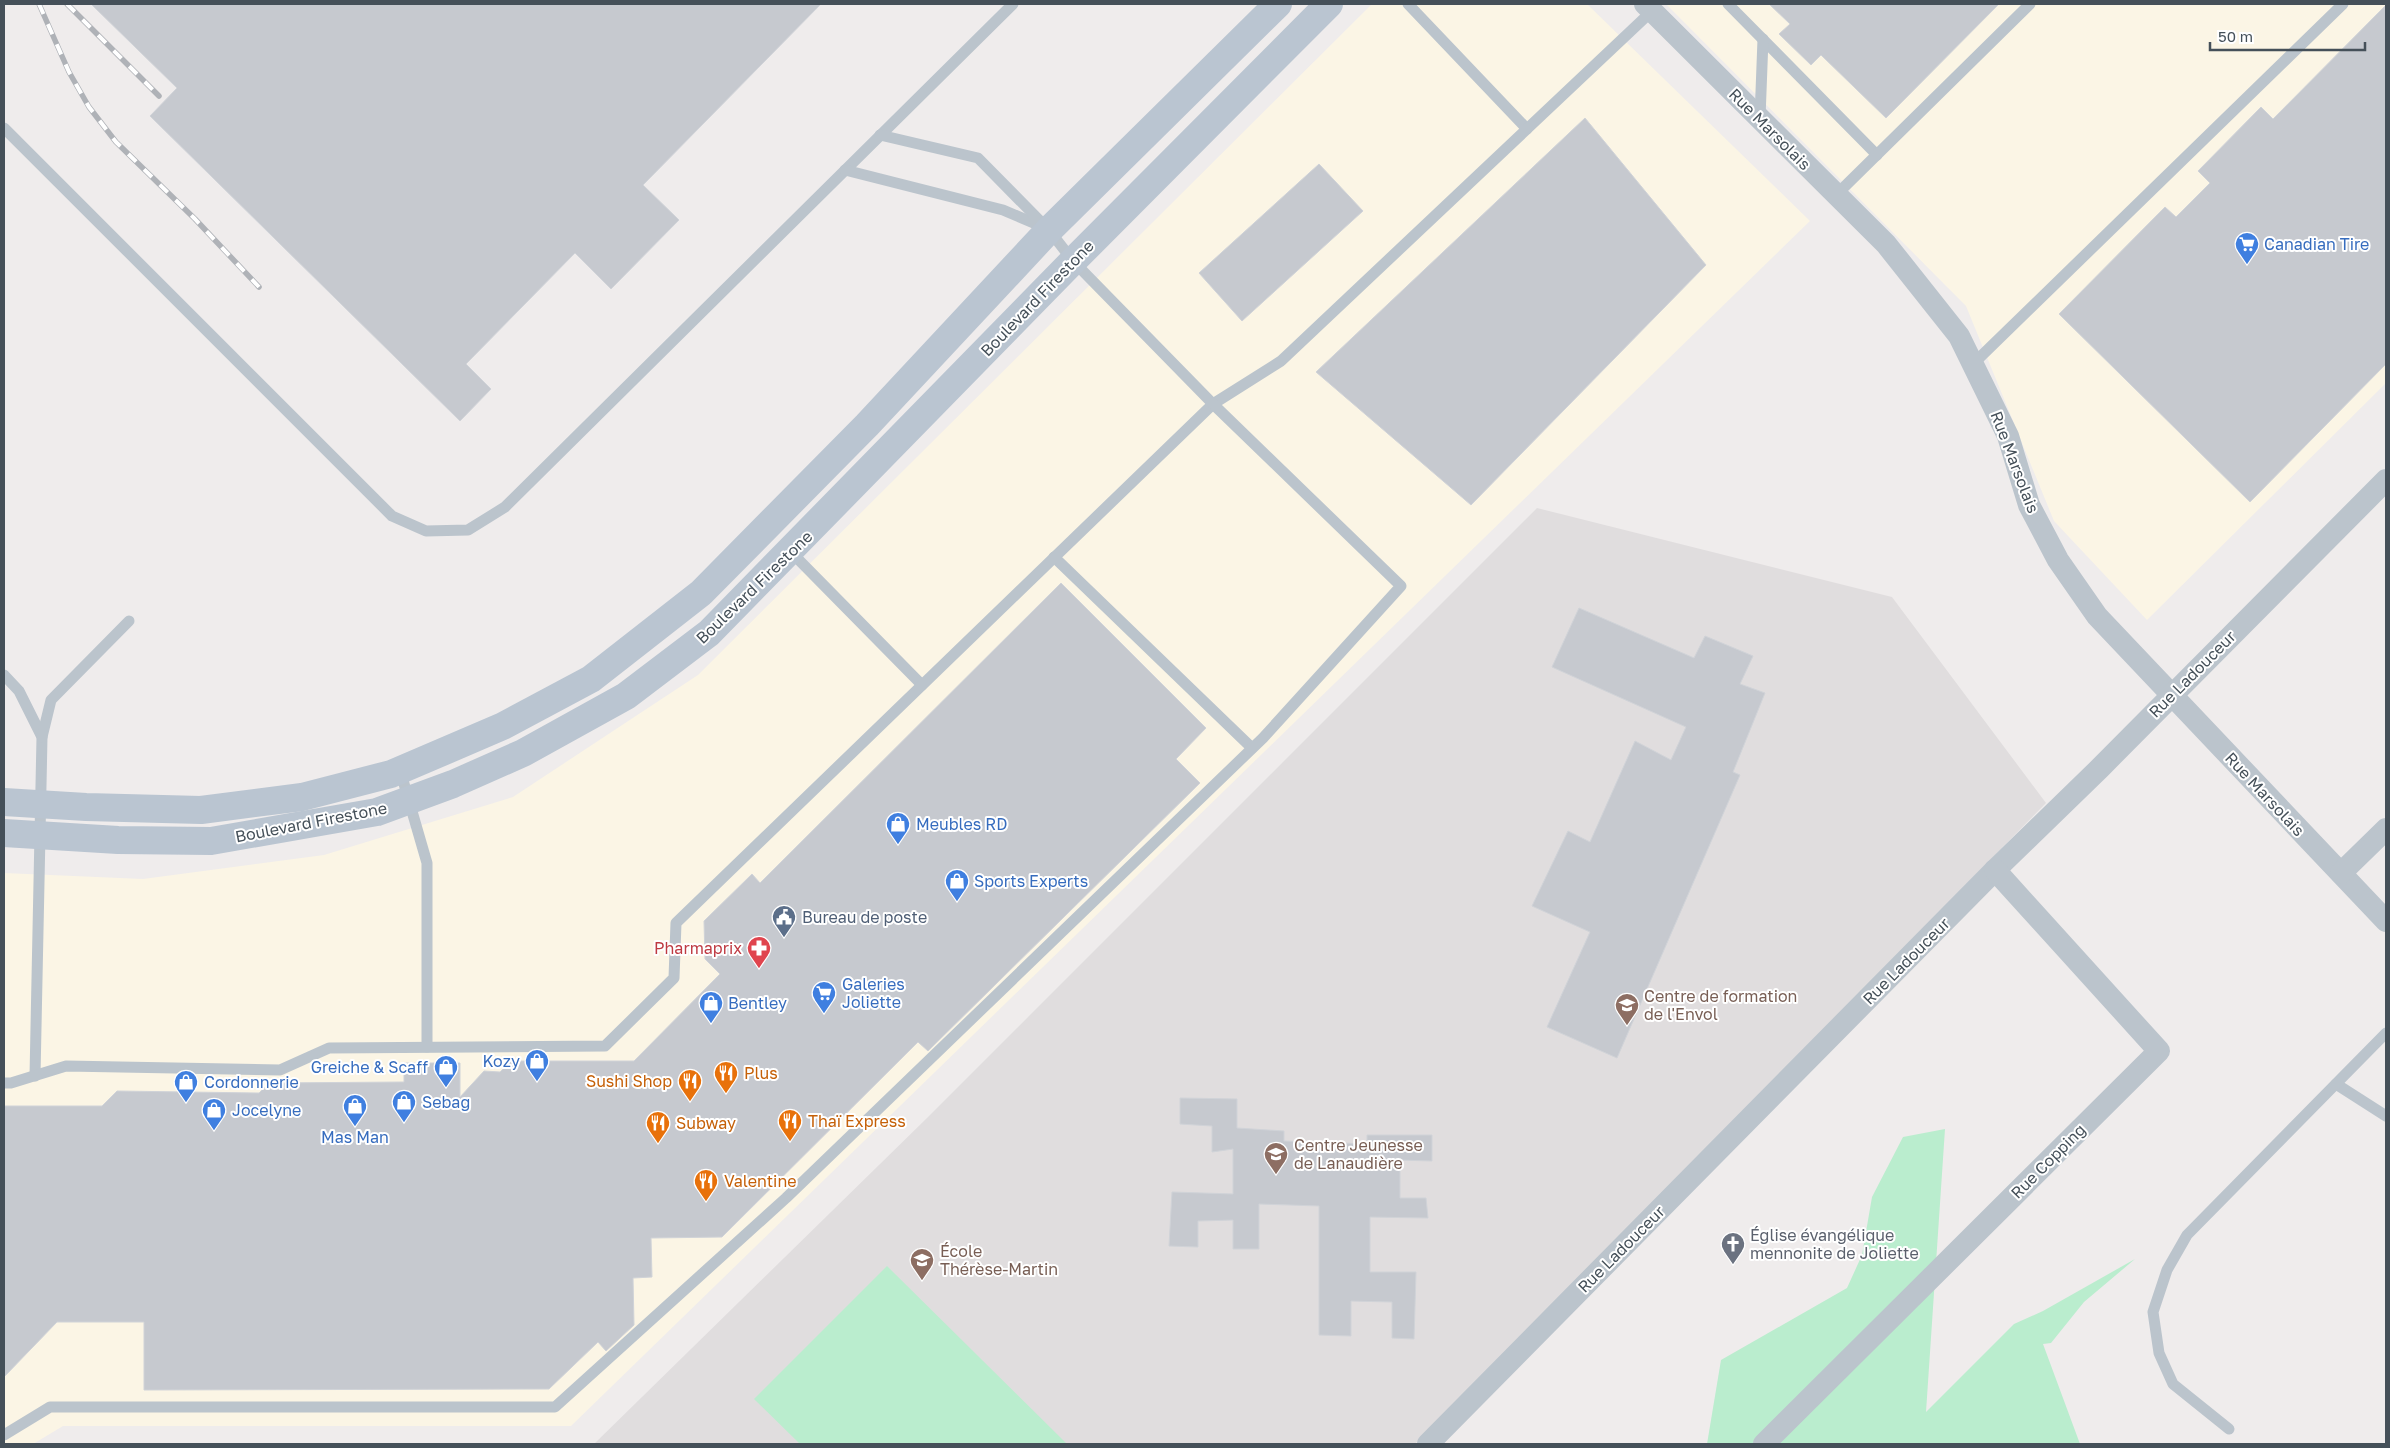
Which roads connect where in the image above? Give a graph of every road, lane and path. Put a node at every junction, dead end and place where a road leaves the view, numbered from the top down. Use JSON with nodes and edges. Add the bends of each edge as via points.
{"nodes":[{"id":1,"x":1013,"y":4,"type":"edge"},
{"id":2,"x":1278,"y":4,"type":"edge"},
{"id":3,"x":1329,"y":4,"type":"edge"},
{"id":4,"x":1408,"y":4,"type":"edge"},
{"id":5,"x":1728,"y":4,"type":"edge"},
{"id":6,"x":2030,"y":4,"type":"edge"},
{"id":7,"x":2343,"y":4,"type":"edge"},
{"id":8,"x":1649,"y":7,"type":"edge"},
{"id":9,"x":1763,"y":39,"type":"junction"},
{"id":10,"x":1760,"y":119,"type":"junction"},
{"id":11,"x":4,"y":128,"type":"edge"},
{"id":12,"x":1527,"y":129,"type":"junction"},
{"id":13,"x":880,"y":135,"type":"junction"},
{"id":14,"x":1877,"y":155,"type":"junction"},
{"id":15,"x":845,"y":170,"type":"junction"},
{"id":16,"x":1836,"y":195,"type":"junction"},
{"id":17,"x":1049,"y":230,"type":"junction"},
{"id":18,"x":1073,"y":261,"type":"junction"},
{"id":19,"x":1973,"y":364,"type":"junction"},
{"id":20,"x":1213,"y":404,"type":"junction"},
{"id":21,"x":2386,"y":480,"type":"edge"},
{"id":22,"x":791,"y":552,"type":"junction"},
{"id":23,"x":1054,"y":557,"type":"junction"},
{"id":24,"x":129,"y":621,"type":"dead end"},
{"id":25,"x":4,"y":675,"type":"edge"},
{"id":26,"x":922,"y":685,"type":"junction"},
{"id":27,"x":2172,"y":695,"type":"junction"},
{"id":28,"x":42,"y":737,"type":"junction"},
{"id":29,"x":1252,"y":748,"type":"junction"},
{"id":30,"x":400,"y":770,"type":"junction"},
{"id":31,"x":410,"y":800,"type":"junction"},
{"id":32,"x":4,"y":802,"type":"edge"},
{"id":33,"x":40,"y":804,"type":"junction"},
{"id":34,"x":2386,"y":829,"type":"edge"},
{"id":35,"x":4,"y":833,"type":"edge"},
{"id":36,"x":39,"y":835,"type":"junction"},
{"id":37,"x":1996,"y":870,"type":"junction"},
{"id":38,"x":2340,"y":873,"type":"junction"},
{"id":39,"x":2386,"y":921,"type":"edge"},
{"id":40,"x":2386,"y":1033,"type":"edge"},
{"id":41,"x":427,"y":1047,"type":"junction"},
{"id":42,"x":35,"y":1076,"type":"junction"},
{"id":43,"x":4,"y":1083,"type":"edge"},
{"id":44,"x":2336,"y":1084,"type":"junction"},
{"id":45,"x":2386,"y":1116,"type":"edge"},
{"id":46,"x":2229,"y":1429,"type":"dead end"},
{"id":47,"x":4,"y":1435,"type":"edge"},
{"id":48,"x":1428,"y":1444,"type":"edge"},
{"id":49,"x":1764,"y":1444,"type":"edge"}],
"edges":[{"from":1,"to":13,"type":"lane"},
{"from":2,"to":17,"type":"main road","name":"Boulevard Firestone"},
{"from":3,"to":18,"type":"main road","name":"Boulevard Firestone"},
{"from":4,"to":12,"type":"lane"},
{"from":5,"to":9,"type":"lane"},
{"from":6,"to":14,"type":"lane"},
{"from":7,"to":19,"type":"lane"},
{"from":8,"to":10,"type":"street","name":"Rue Marsolais"},
{"from":8,"to":12,"type":"lane"},
{"from":9,"to":10,"type":"lane"},
{"from":9,"to":14,"type":"lane"},
{"from":10,"to":16,"type":"street","name":"Rue Marsolais"},
{"from":11,"to":15,"type":"lane","via":[[392,516],[426,531],[468,530],[505,507]]},
{"from":12,"to":20,"type":"lane","via":[[1281,361]]},
{"from":13,"to":15,"type":"lane"},
{"from":13,"to":17,"type":"lane","via":[[978,158]]},
{"from":14,"to":16,"type":"lane"},
{"from":15,"to":17,"type":"lane","via":[[1003,210]]},
{"from":16,"to":19,"type":"street","name":"Rue Marsolais","via":[[1886,244],[1959,336]]},
{"from":17,"to":18,"type":"lane"},
{"from":17,"to":30,"type":"main road","name":"Boulevard Firestone","via":[[867,425],[701,594],[591,679],[503,726]]},
{"from":18,"to":20,"type":"lane"},
{"from":18,"to":22,"type":"main road","name":"Boulevard Firestone"},
{"from":19,"to":27,"type":"street","name":"Rue Marsolais","via":[[2008,436],[2029,505],[2058,560],[2097,616]]},
{"from":20,"to":23,"type":"lane"},
{"from":20,"to":29,"type":"lane","via":[[1400,586]]},
{"from":21,"to":27,"type":"street","name":"Rue Ladouceur"},
{"from":22,"to":26,"type":"lane"},
{"from":22,"to":31,"type":"main road","name":"Boulevard Firestone","via":[[709,633],[626,696],[523,753]]},
{"from":23,"to":26,"type":"lane"},
{"from":23,"to":29,"type":"lane"},
{"from":24,"to":28,"type":"lane","via":[[51,700]]},
{"from":25,"to":28,"type":"lane","via":[[19,691]]},
{"from":26,"to":41,"type":"lane","via":[[676,923],[674,978],[605,1046]]},
{"from":27,"to":37,"type":"street","name":"Rue Ladouceur"},
{"from":27,"to":38,"type":"street","name":"Rue Marsolais"},
{"from":28,"to":33,"type":"lane"},
{"from":29,"to":47,"type":"lane","via":[[786,1198],[556,1407],[50,1408]]},
{"from":30,"to":31,"type":"lane"},
{"from":30,"to":33,"type":"main road","name":"Boulevard Firestone","via":[[302,797],[201,810]]},
{"from":31,"to":36,"type":"main road","name":"Boulevard Firestone","via":[[377,812],[211,841]]},
{"from":31,"to":41,"type":"lane","via":[[427,863]]},
{"from":32,"to":33,"type":"main road","name":"Boulevard Firestone"},
{"from":33,"to":36,"type":"lane"},
{"from":34,"to":38,"type":"street"},
{"from":35,"to":36,"type":"main road","name":"Boulevard Firestone"},
{"from":36,"to":42,"type":"lane"},
{"from":37,"to":48,"type":"street","name":"Rue Ladouceur"},
{"from":37,"to":49,"type":"street","name":"Rue Copping","via":[[2159,1051]]},
{"from":38,"to":39,"type":"street","name":"Rue Marsolais"},
{"from":40,"to":44,"type":"lane"},
{"from":41,"to":42,"type":"lane","via":[[329,1048],[280,1070],[66,1066]]},
{"from":42,"to":43,"type":"lane"},
{"from":44,"to":45,"type":"lane"},
{"from":44,"to":46,"type":"lane","via":[[2187,1235],[2167,1270],[2153,1312],[2159,1353],[2173,1384]]}]}
